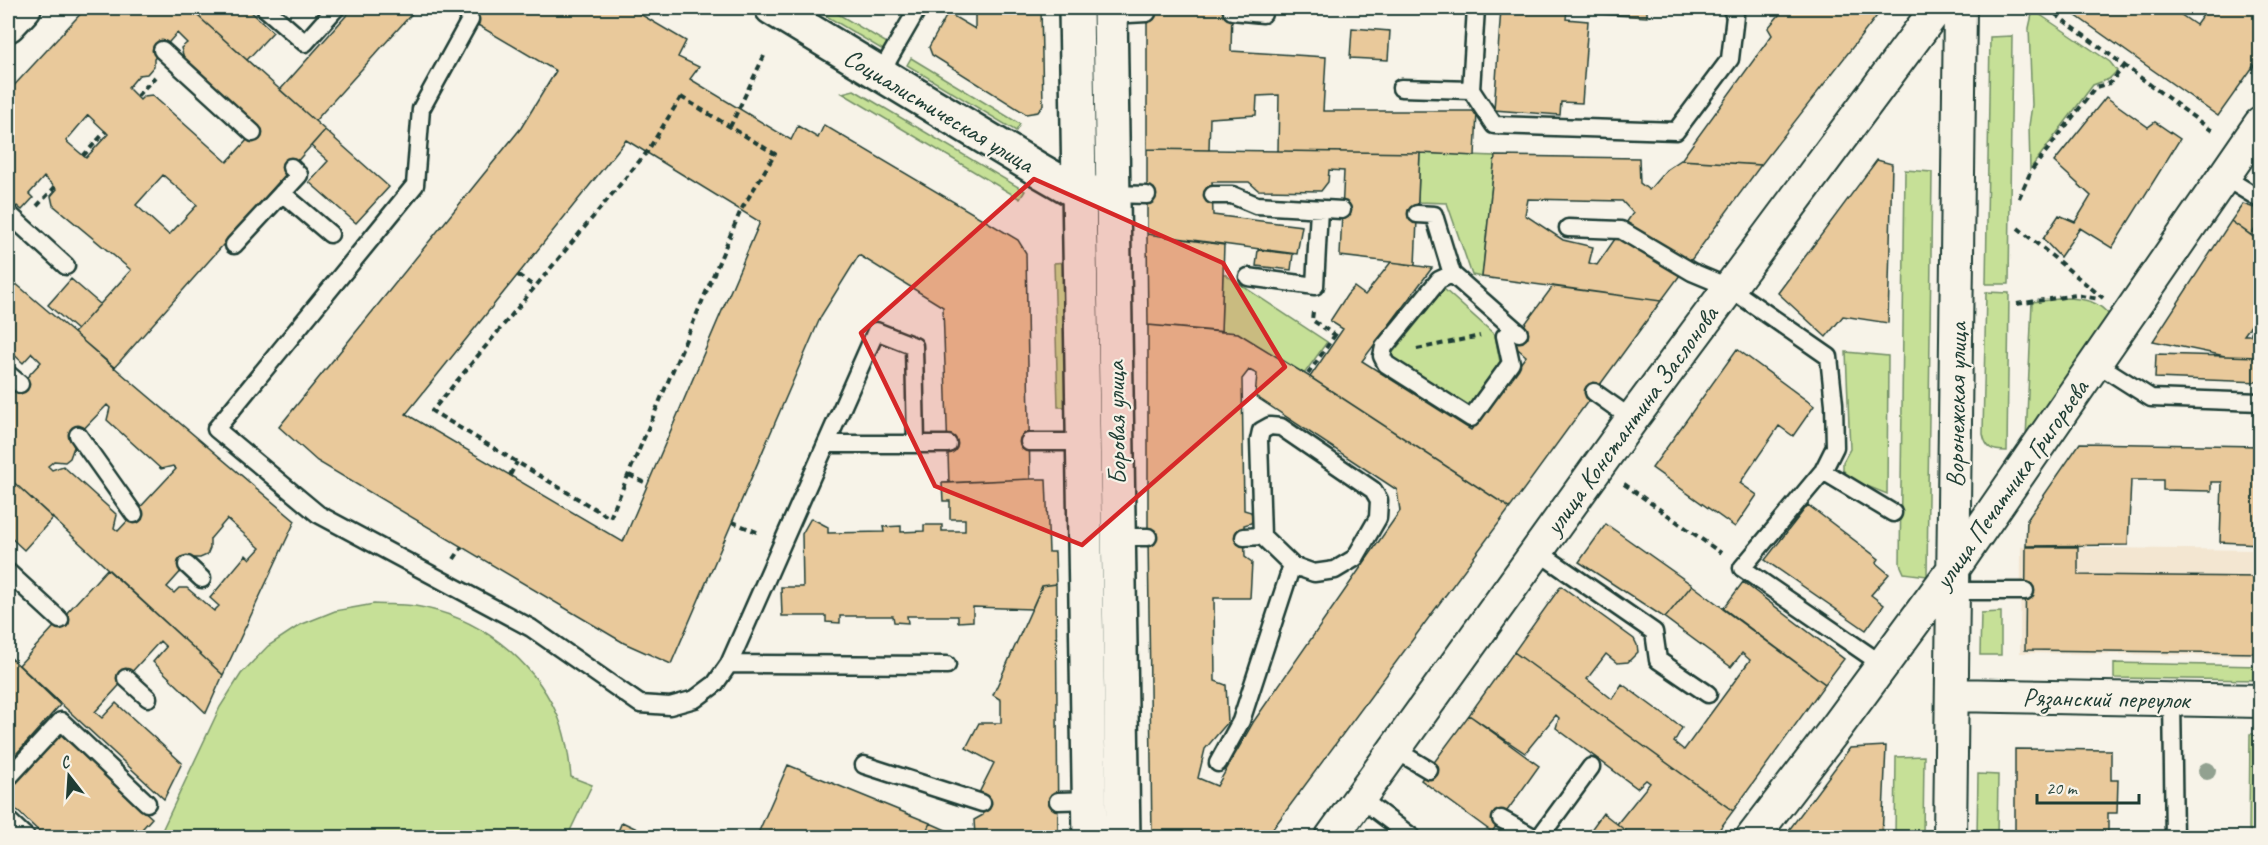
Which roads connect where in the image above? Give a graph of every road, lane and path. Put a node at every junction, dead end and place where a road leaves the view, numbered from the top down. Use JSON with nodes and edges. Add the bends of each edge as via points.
{"nodes":[{"id":1,"x":24,"y":8,"type":"edge"},
{"id":2,"x":265,"y":8,"type":"edge"},
{"id":3,"x":336,"y":8,"type":"edge"},
{"id":4,"x":772,"y":8,"type":"edge"},
{"id":5,"x":918,"y":8,"type":"edge"},
{"id":6,"x":1076,"y":8,"type":"edge"},
{"id":7,"x":1476,"y":8,"type":"edge"},
{"id":8,"x":1731,"y":8,"type":"edge"},
{"id":9,"x":1937,"y":8,"type":"edge"},
{"id":10,"x":1960,"y":8,"type":"edge"},
{"id":11,"x":2047,"y":8,"type":"edge"},
{"id":12,"x":1110,"y":11,"type":"edge"},
{"id":13,"x":1232,"y":11,"type":"dead end"},
{"id":14,"x":1147,"y":13,"type":"dead end"},
{"id":15,"x":1263,"y":14,"type":"dead end"},
{"id":16,"x":470,"y":20,"type":"dead end"},
{"id":17,"x":8,"y":25,"type":"edge"},
{"id":18,"x":162,"y":50,"type":"dead end"},
{"id":19,"x":764,"y":56,"type":"dead end"},
{"id":20,"x":2126,"y":65,"type":"junction"},
{"id":21,"x":880,"y":74,"type":"junction"},
{"id":22,"x":1401,"y":88,"type":"dead end"},
{"id":23,"x":1471,"y":90,"type":"junction"},
{"id":24,"x":2260,"y":124,"type":"edge"},
{"id":25,"x":730,"y":127,"type":"junction"},
{"id":26,"x":106,"y":132,"type":"dead end"},
{"id":27,"x":253,"y":133,"type":"dead end"},
{"id":28,"x":2217,"y":135,"type":"dead end"},
{"id":29,"x":83,"y":156,"type":"dead end"},
{"id":30,"x":291,"y":167,"type":"dead end"},
{"id":31,"x":2224,"y":177,"type":"junction"},
{"id":32,"x":282,"y":193,"type":"junction"},
{"id":33,"x":1079,"y":193,"type":"junction"},
{"id":34,"x":1112,"y":194,"type":"junction"},
{"id":35,"x":1147,"y":195,"type":"dead end"},
{"id":36,"x":1213,"y":195,"type":"dead end"},
{"id":37,"x":2019,"y":198,"type":"dead end"},
{"id":38,"x":2260,"y":199,"type":"edge"},
{"id":39,"x":1319,"y":209,"type":"junction"},
{"id":40,"x":1342,"y":210,"type":"dead end"},
{"id":41,"x":9,"y":214,"type":"dead end"},
{"id":42,"x":1417,"y":214,"type":"dead end"},
{"id":43,"x":1568,"y":228,"type":"dead end"},
{"id":44,"x":2018,"y":228,"type":"dead end"},
{"id":45,"x":330,"y":234,"type":"dead end"},
{"id":46,"x":234,"y":245,"type":"dead end"},
{"id":47,"x":66,"y":266,"type":"dead end"},
{"id":48,"x":1452,"y":274,"type":"junction"},
{"id":49,"x":518,"y":275,"type":"dead end"},
{"id":50,"x":1248,"y":277,"type":"dead end"},
{"id":51,"x":1315,"y":286,"type":"junction"},
{"id":52,"x":536,"y":287,"type":"junction"},
{"id":53,"x":1728,"y":287,"type":"junction"},
{"id":54,"x":2017,"y":304,"type":"dead end"},
{"id":55,"x":1516,"y":331,"type":"junction"},
{"id":56,"x":1382,"y":356,"type":"junction"},
{"id":57,"x":2096,"y":363,"type":"junction"},
{"id":58,"x":1308,"y":374,"type":"dead end"},
{"id":59,"x":1594,"y":392,"type":"dead end"},
{"id":60,"x":2260,"y":402,"type":"edge"},
{"id":61,"x":1632,"y":419,"type":"junction"},
{"id":62,"x":78,"y":435,"type":"dead end"},
{"id":63,"x":1029,"y":442,"type":"dead end"},
{"id":64,"x":1083,"y":442,"type":"junction"},
{"id":65,"x":1117,"y":442,"type":"junction"},
{"id":66,"x":826,"y":444,"type":"junction"},
{"id":67,"x":916,"y":444,"type":"junction"},
{"id":68,"x":948,"y":444,"type":"dead end"},
{"id":69,"x":517,"y":462,"type":"junction"},
{"id":70,"x":1823,"y":471,"type":"junction"},
{"id":71,"x":510,"y":475,"type":"dead end"},
{"id":72,"x":629,"y":475,"type":"junction"},
{"id":73,"x":648,"y":484,"type":"dead end"},
{"id":74,"x":1624,"y":484,"type":"dead end"},
{"id":75,"x":1893,"y":513,"type":"dead end"},
{"id":76,"x":134,"y":514,"type":"dead end"},
{"id":77,"x":1262,"y":536,"type":"junction"},
{"id":78,"x":1133,"y":537,"type":"junction"},
{"id":79,"x":1244,"y":537,"type":"dead end"},
{"id":80,"x":1085,"y":538,"type":"junction"},
{"id":81,"x":1537,"y":551,"type":"junction"},
{"id":82,"x":187,"y":564,"type":"dead end"},
{"id":83,"x":1293,"y":565,"type":"junction"},
{"id":84,"x":1742,"y":568,"type":"junction"},
{"id":85,"x":8,"y":572,"type":"edge"},
{"id":86,"x":202,"y":579,"type":"dead end"},
{"id":87,"x":1954,"y":580,"type":"junction"},
{"id":88,"x":2025,"y":591,"type":"dead end"},
{"id":89,"x":60,"y":620,"type":"dead end"},
{"id":90,"x":729,"y":664,"type":"junction"},
{"id":91,"x":947,"y":665,"type":"dead end"},
{"id":92,"x":1883,"y":665,"type":"junction"},
{"id":93,"x":126,"y":678,"type":"dead end"},
{"id":94,"x":1708,"y":694,"type":"dead end"},
{"id":95,"x":1952,"y":695,"type":"junction"},
{"id":96,"x":148,"y":698,"type":"dead end"},
{"id":97,"x":2172,"y":699,"type":"junction"},
{"id":98,"x":2260,"y":700,"type":"edge"},
{"id":99,"x":1394,"y":749,"type":"junction"},
{"id":100,"x":1218,"y":763,"type":"dead end"},
{"id":101,"x":864,"y":765,"type":"dead end"},
{"id":102,"x":1591,"y":767,"type":"dead end"},
{"id":103,"x":1429,"y":770,"type":"dead end"},
{"id":104,"x":8,"y":778,"type":"edge"},
{"id":105,"x":1360,"y":798,"type":"junction"},
{"id":106,"x":1074,"y":800,"type":"junction"},
{"id":107,"x":1123,"y":800,"type":"junction"},
{"id":108,"x":147,"y":803,"type":"dead end"},
{"id":109,"x":982,"y":803,"type":"dead end"},
{"id":110,"x":1501,"y":819,"type":"dead end"},
{"id":111,"x":8,"y":820,"type":"edge"},
{"id":112,"x":27,"y":837,"type":"edge"},
{"id":113,"x":1090,"y":837,"type":"edge"},
{"id":114,"x":1123,"y":837,"type":"edge"},
{"id":115,"x":1331,"y":837,"type":"edge"},
{"id":116,"x":1413,"y":837,"type":"edge"},
{"id":117,"x":1537,"y":837,"type":"edge"},
{"id":118,"x":1752,"y":837,"type":"edge"},
{"id":119,"x":1950,"y":837,"type":"edge"},
{"id":120,"x":2174,"y":837,"type":"edge"}],
"edges":[{"from":1,"to":17,"type":"street"},
{"from":2,"to":3,"type":"lane","via":[[305,43]]},
{"from":4,"to":21,"type":"street","name":"Социалистическая улица"},
{"from":5,"to":21,"type":"lane"},
{"from":6,"to":33,"type":"street","name":"Боровая улица"},
{"from":7,"to":23,"type":"lane"},
{"from":8,"to":23,"type":"lane","via":[[1735,16],[1730,59],[1676,131],[1494,124]]},
{"from":9,"to":53,"type":"street","name":"улица Константина Заслонова"},
{"from":10,"to":87,"type":"street","name":"Воронежская улица"},
{"from":11,"to":20,"type":"path"},
{"from":12,"to":14,"type":"lane"},
{"from":12,"to":34,"type":"street","name":"Боровая улица"},
{"from":13,"to":15,"type":"lane"},
{"from":16,"to":90,"type":"lane","via":[[421,109],[415,185],[216,429],[318,514],[531,628],[640,704],[670,706],[695,699],[715,684]]},
{"from":18,"to":27,"type":"lane"},
{"from":19,"to":25,"type":"path"},
{"from":20,"to":28,"type":"path"},
{"from":20,"to":37,"type":"path","via":[[2110,83],[2096,87],[2031,171]]},
{"from":21,"to":33,"type":"street","name":"Социалистическая улица"},
{"from":22,"to":23,"type":"lane"},
{"from":24,"to":31,"type":"street","name":"улица Печатника Григорьева"},
{"from":25,"to":52,"type":"path","via":[[681,97],[647,152]]},
{"from":25,"to":72,"type":"path","via":[[775,153],[741,210]]},
{"from":26,"to":29,"type":"path"},
{"from":30,"to":32,"type":"lane","via":[[298,175]]},
{"from":31,"to":38,"type":"lane"},
{"from":31,"to":57,"type":"street","name":"улица Печатника Григорьева"},
{"from":32,"to":45,"type":"lane"},
{"from":32,"to":46,"type":"lane"},
{"from":33,"to":34,"type":"street","name":"Социалистическая улица"},
{"from":33,"to":64,"type":"street","name":"Боровая улица"},
{"from":34,"to":35,"type":"lane"},
{"from":34,"to":65,"type":"street","name":"Боровая улица"},
{"from":36,"to":39,"type":"lane","via":[[1232,195],[1257,205]]},
{"from":39,"to":40,"type":"lane"},
{"from":39,"to":51,"type":"lane"},
{"from":41,"to":47,"type":"lane"},
{"from":42,"to":48,"type":"lane","via":[[1434,215]]},
{"from":43,"to":53,"type":"lane","via":[[1621,230],[1692,272]]},
{"from":44,"to":54,"type":"path","via":[[2106,301],[2076,295]]},
{"from":48,"to":55,"type":"lane"},
{"from":48,"to":56,"type":"lane","via":[[1438,280],[1384,347]]},
{"from":49,"to":52,"type":"path"},
{"from":50,"to":51,"type":"lane"},
{"from":51,"to":58,"type":"path","via":[[1312,320],[1337,336]]},
{"from":52,"to":69,"type":"path","via":[[432,411]]},
{"from":53,"to":61,"type":"street","name":"улица Константина Заслонова"},
{"from":53,"to":70,"type":"lane","via":[[1829,357],[1835,447]]},
{"from":55,"to":56,"type":"path"},
{"from":55,"to":56,"type":"lane","via":[[1505,336],[1511,363],[1471,417],[1386,364]]},
{"from":57,"to":60,"type":"lane","via":[[2151,398]]},
{"from":57,"to":87,"type":"street","name":"улица Печатника Григорьева"},
{"from":59,"to":61,"type":"lane"},
{"from":61,"to":81,"type":"street","name":"улица Константина Заслонова"},
{"from":62,"to":76,"type":"lane"},
{"from":63,"to":64,"type":"lane"},
{"from":64,"to":65,"type":"lane"},
{"from":64,"to":80,"type":"street","name":"Боровая улица"},
{"from":65,"to":78,"type":"street","name":"Боровая улица"},
{"from":66,"to":67,"type":"lane"},
{"from":66,"to":67,"type":"lane","via":[[876,331],[914,346]]},
{"from":66,"to":90,"type":"lane"},
{"from":67,"to":68,"type":"lane"},
{"from":69,"to":71,"type":"path"},
{"from":69,"to":72,"type":"path","via":[[610,518]]},
{"from":70,"to":75,"type":"lane"},
{"from":70,"to":84,"type":"lane"},
{"from":72,"to":73,"type":"path"},
{"from":74,"to":84,"type":"path"},
{"from":77,"to":79,"type":"lane"},
{"from":77,"to":83,"type":"lane"},
{"from":77,"to":83,"type":"lane","via":[[1259,440],[1261,431],[1270,426],[1281,427],[1373,490],[1379,500],[1378,518],[1355,558],[1335,570],[1314,573]]},
{"from":78,"to":80,"type":"lane"},
{"from":78,"to":107,"type":"street","name":"Боровая улица"},
{"from":80,"to":106,"type":"street","name":"Боровая улица"},
{"from":81,"to":94,"type":"lane","via":[[1654,632],[1658,660]]},
{"from":81,"to":99,"type":"street","name":"улица Константина Заслонова"},
{"from":82,"to":86,"type":"lane"},
{"from":83,"to":100,"type":"lane","via":[[1241,722]]},
{"from":84,"to":92,"type":"lane"},
{"from":85,"to":89,"type":"lane"},
{"from":87,"to":88,"type":"lane"},
{"from":87,"to":92,"type":"street","name":"улица Печатника Григорьева"},
{"from":87,"to":95,"type":"street","name":"Воронежская улица"},
{"from":90,"to":91,"type":"lane"},
{"from":92,"to":118,"type":"street","name":"улица Печатника Григорьева"},
{"from":93,"to":96,"type":"lane"},
{"from":95,"to":97,"type":"street","name":"Рязанский переулок"},
{"from":95,"to":119,"type":"street","name":"Воронежская улица"},
{"from":97,"to":98,"type":"street","name":"Рязанский переулок"},
{"from":97,"to":120,"type":"lane"},
{"from":99,"to":103,"type":"lane"},
{"from":99,"to":105,"type":"street","name":"улица Константина Заслонова"},
{"from":101,"to":109,"type":"lane"},
{"from":102,"to":117,"type":"lane"},
{"from":104,"to":108,"type":"lane","via":[[61,721]]},
{"from":105,"to":115,"type":"street","name":"улица Константина Заслонова"},
{"from":105,"to":116,"type":"lane"},
{"from":106,"to":107,"type":"lane"},
{"from":106,"to":113,"type":"street","name":"Боровая улица"},
{"from":107,"to":114,"type":"street","name":"Боровая улица"},
{"from":110,"to":117,"type":"lane"},
{"from":111,"to":112,"type":"lane"}]}
